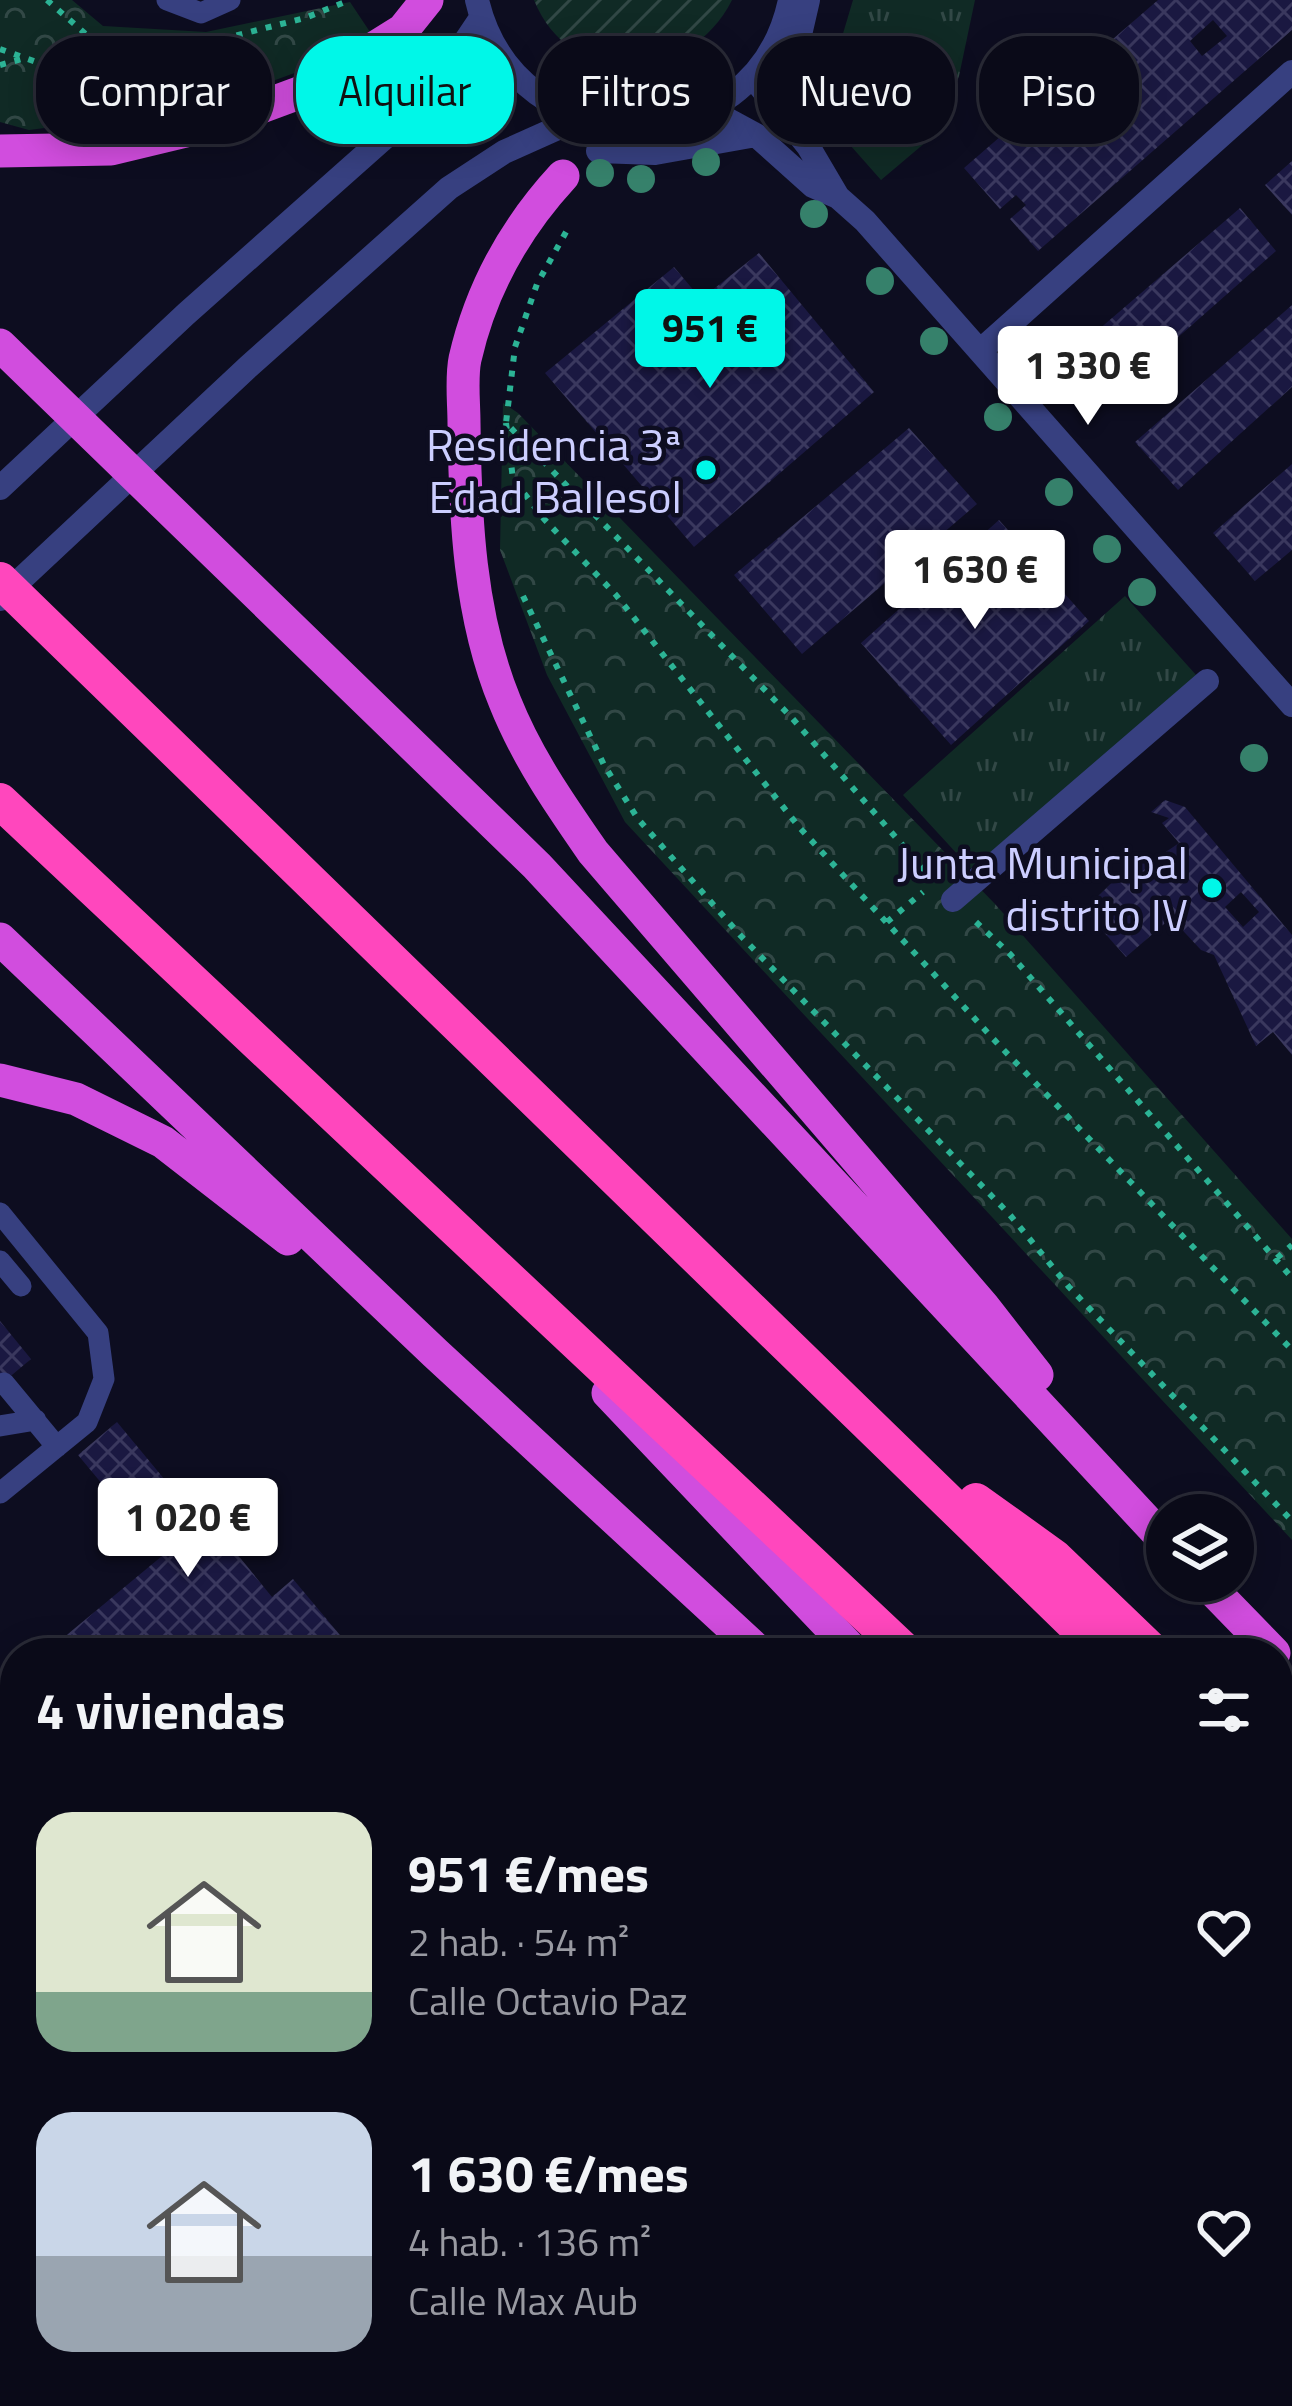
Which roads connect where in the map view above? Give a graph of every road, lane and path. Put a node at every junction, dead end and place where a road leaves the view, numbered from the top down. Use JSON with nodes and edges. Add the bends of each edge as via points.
{"nodes":[{"id":1,"x":167,"y":0,"type":"edge"},
{"id":2,"x":230,"y":0,"type":"edge"},
{"id":3,"x":428,"y":0,"type":"edge"},
{"id":4,"x":790,"y":0,"type":"edge"},
{"id":5,"x":808,"y":0,"type":"edge"},
{"id":6,"x":479,"y":9,"type":"edge"},
{"id":7,"x":800,"y":36,"type":"edge"},
{"id":8,"x":0,"y":49,"type":"edge"},
{"id":9,"x":26,"y":58,"type":"junction"},
{"id":10,"x":36,"y":62,"type":"edge"},
{"id":11,"x":0,"y":65,"type":"edge"},
{"id":12,"x":1292,"y":72,"type":"edge"},
{"id":13,"x":752,"y":76,"type":"junction"},
{"id":14,"x":757,"y":82,"type":"edge"},
{"id":15,"x":733,"y":90,"type":"edge"},
{"id":16,"x":538,"y":95,"type":"edge"},
{"id":17,"x":733,"y":123,"type":"edge"},
{"id":18,"x":756,"y":135,"type":"junction"},
{"id":19,"x":538,"y":137,"type":"edge"},
{"id":20,"x":607,"y":144,"type":"edge"},
{"id":21,"x":806,"y":144,"type":"edge"},
{"id":22,"x":0,"y":151,"type":"edge"},
{"id":23,"x":598,"y":151,"type":"junction"},
{"id":24,"x":563,"y":176,"type":"joint"},
{"id":25,"x":838,"y":196,"type":"junction"},
{"id":26,"x":566,"y":231,"type":"dead end"},
{"id":27,"x":0,"y":345,"type":"edge"},
{"id":28,"x":980,"y":351,"type":"junction"},
{"id":29,"x":506,"y":423,"type":"junction"},
{"id":30,"x":0,"y":488,"type":"edge"},
{"id":31,"x":0,"y":580,"type":"edge"},
{"id":32,"x":523,"y":596,"type":"dead end"},
{"id":33,"x":0,"y":599,"type":"edge"},
{"id":34,"x":1208,"y":681,"type":"dead end"},
{"id":35,"x":1292,"y":705,"type":"edge"},
{"id":36,"x":0,"y":801,"type":"edge"},
{"id":37,"x":953,"y":899,"type":"junction"},
{"id":38,"x":912,"y":902,"type":"dead end"},
{"id":39,"x":886,"y":922,"type":"junction"},
{"id":40,"x":0,"y":939,"type":"edge"},
{"id":41,"x":0,"y":1080,"type":"edge"},
{"id":42,"x":0,"y":1213,"type":"edge"},
{"id":43,"x":437,"y":1214,"type":"junction"},
{"id":44,"x":1292,"y":1244,"type":"edge"},
{"id":45,"x":1276,"y":1259,"type":"junction"},
{"id":46,"x":0,"y":1261,"type":"edge"},
{"id":47,"x":1292,"y":1278,"type":"edge"},
{"id":48,"x":21,"y":1286,"type":"dead end"},
{"id":49,"x":1292,"y":1349,"type":"edge"},
{"id":50,"x":435,"y":1353,"type":"junction"},
{"id":51,"x":4,"y":1383,"type":"dead end"},
{"id":52,"x":36,"y":1420,"type":"junction"},
{"id":53,"x":0,"y":1426,"type":"edge"},
{"id":54,"x":885,"y":1436,"type":"junction"},
{"id":55,"x":57,"y":1447,"type":"junction"},
{"id":56,"x":0,"y":1493,"type":"edge"},
{"id":57,"x":1146,"y":1516,"type":"edge"},
{"id":58,"x":1146,"y":1520,"type":"edge"},
{"id":59,"x":1292,"y":1521,"type":"edge"},
{"id":60,"x":1224,"y":1602,"type":"edge"},
{"id":61,"x":744,"y":1638,"type":"edge"},
{"id":62,"x":841,"y":1638,"type":"edge"},
{"id":63,"x":891,"y":1638,"type":"edge"},
{"id":64,"x":1089,"y":1638,"type":"edge"},
{"id":65,"x":1138,"y":1638,"type":"edge"},
{"id":66,"x":1259,"y":1638,"type":"edge"}],
"edges":[{"from":1,"to":2,"type":"lane","via":[[201,13]]},
{"from":3,"to":22,"type":"highway","via":[[403,30],[307,90],[215,124],[111,149]]},
{"from":4,"to":13,"type":"street"},
{"from":5,"to":7,"type":"street"},
{"from":6,"to":16,"type":"street","via":[[503,61]]},
{"from":6,"to":30,"type":"street","via":[[438,82],[392,131]]},
{"from":8,"to":9,"type":"path"},
{"from":9,"to":10,"type":"path"},
{"from":9,"to":11,"type":"path"},
{"from":12,"to":28,"type":"street"},
{"from":13,"to":14,"type":"street"},
{"from":13,"to":15,"type":"street"},
{"from":17,"to":18,"type":"street"},
{"from":18,"to":23,"type":"street","via":[[656,153]]},
{"from":18,"to":25,"type":"street","via":[[813,186]]},
{"from":19,"to":33,"type":"street","via":[[449,188]]},
{"from":20,"to":23,"type":"street"},
{"from":21,"to":25,"type":"street"},
{"from":23,"to":24,"type":"street"},
{"from":24,"to":57,"type":"highway","via":[[497,266],[464,362],[472,584],[503,698],[539,774],[592,852],[983,1306]]},
{"from":25,"to":28,"type":"street"},
{"from":26,"to":29,"type":"path","via":[[515,347]]},
{"from":27,"to":58,"type":"highway","via":[[537,866]]},
{"from":28,"to":35,"type":"street"},
{"from":29,"to":37,"type":"path","via":[[792,718]]},
{"from":29,"to":39,"type":"path","via":[[513,479]]},
{"from":31,"to":54,"type":"highway"},
{"from":32,"to":59,"type":"path","via":[[638,819]]},
{"from":34,"to":37,"type":"street"},
{"from":36,"to":43,"type":"highway"},
{"from":37,"to":45,"type":"path"},
{"from":38,"to":39,"type":"path"},
{"from":39,"to":49,"type":"path"},
{"from":40,"to":50,"type":"highway"},
{"from":41,"to":50,"type":"highway","via":[[76,1099],[164,1142]]},
{"from":42,"to":55,"type":"lane","via":[[98,1333],[104,1379],[88,1421]]},
{"from":43,"to":62,"type":"highway"},
{"from":43,"to":63,"type":"highway"},
{"from":44,"to":45,"type":"path"},
{"from":45,"to":47,"type":"path"},
{"from":46,"to":48,"type":"lane"},
{"from":50,"to":61,"type":"highway"},
{"from":51,"to":52,"type":"lane"},
{"from":52,"to":53,"type":"lane"},
{"from":52,"to":55,"type":"lane"},
{"from":54,"to":64,"type":"highway"},
{"from":54,"to":65,"type":"highway","via":[[1054,1557]]},
{"from":55,"to":56,"type":"lane"},
{"from":60,"to":66,"type":"highway"}]}
